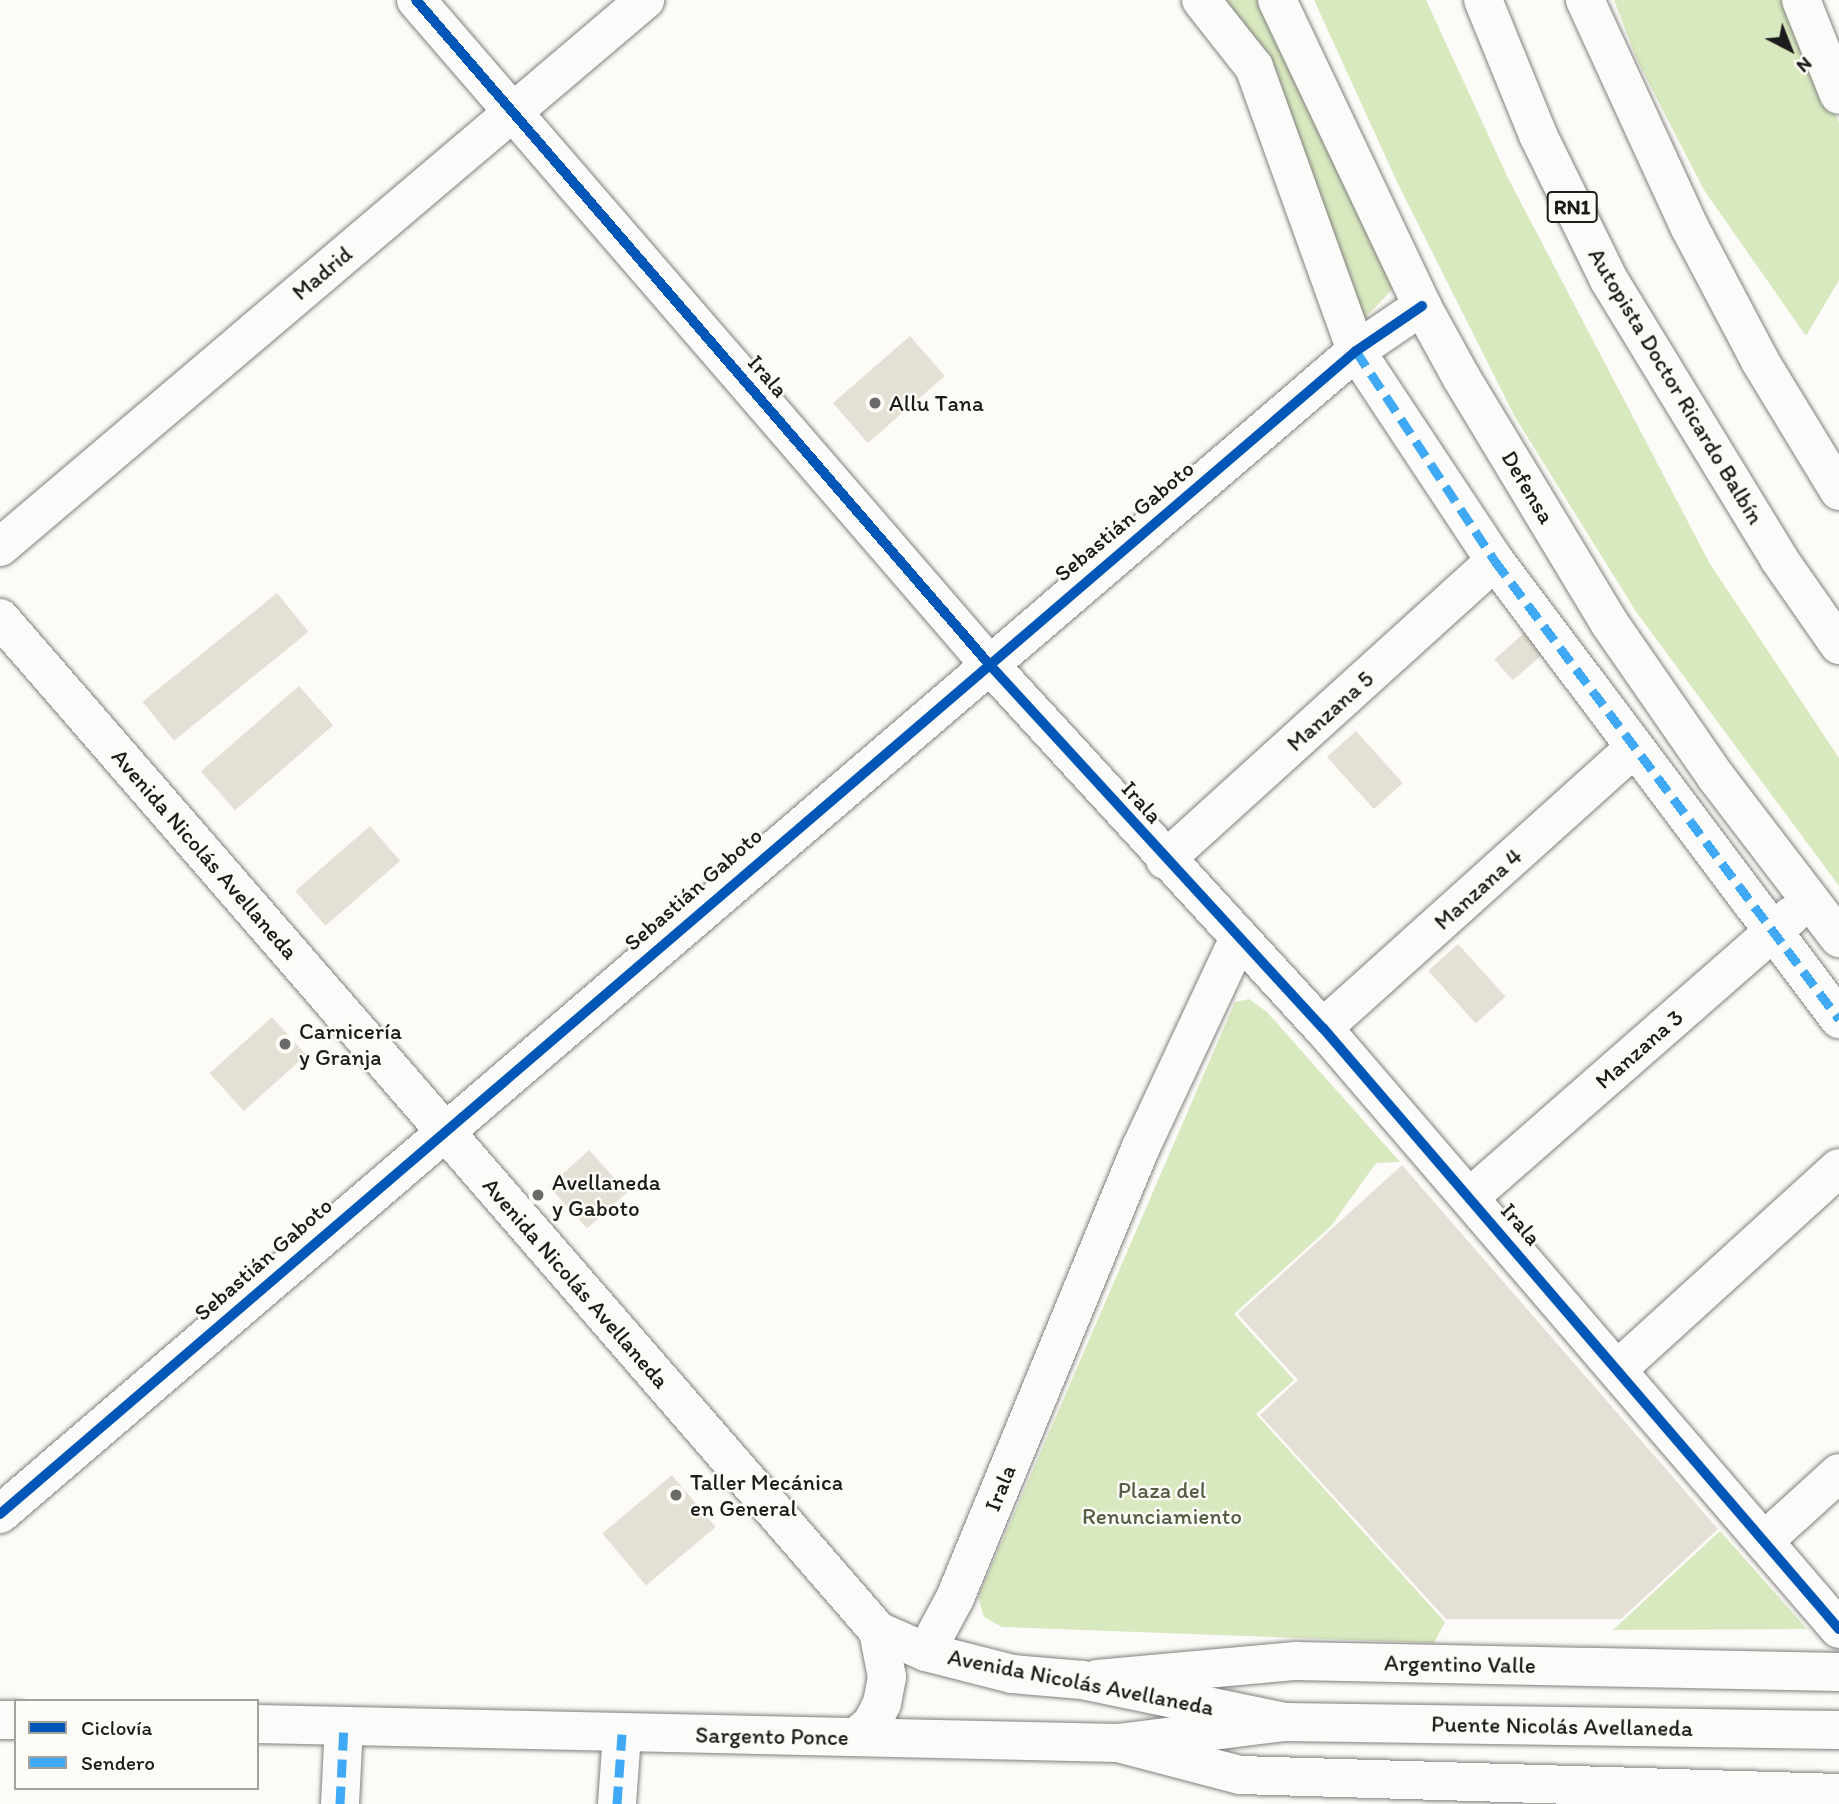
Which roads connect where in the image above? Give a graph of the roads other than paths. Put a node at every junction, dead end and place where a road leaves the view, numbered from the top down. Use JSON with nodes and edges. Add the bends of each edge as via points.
{"nodes":[{"id":1,"x":416,"y":0,"type":"edge"},
{"id":2,"x":645,"y":0,"type":"edge"},
{"id":3,"x":1200,"y":0,"type":"edge"},
{"id":4,"x":1277,"y":0,"type":"edge"},
{"id":5,"x":1483,"y":0,"type":"edge"},
{"id":6,"x":1585,"y":0,"type":"edge"},
{"id":7,"x":1801,"y":0,"type":"edge"},
{"id":8,"x":1839,"y":95,"type":"edge"},
{"id":9,"x":512,"y":112,"type":"junction"},
{"id":10,"x":1422,"y":306,"type":"junction"},
{"id":11,"x":1356,"y":351,"type":"junction"},
{"id":12,"x":1839,"y":491,"type":"edge"},
{"id":13,"x":0,"y":547,"type":"edge"},
{"id":14,"x":1495,"y":561,"type":"junction"},
{"id":15,"x":0,"y":618,"type":"edge"},
{"id":16,"x":1839,"y":645,"type":"edge"},
{"id":17,"x":989,"y":664,"type":"junction"},
{"id":18,"x":1633,"y":749,"type":"junction"},
{"id":19,"x":1165,"y":860,"type":"junction"},
{"id":20,"x":1809,"y":901,"type":"junction"},
{"id":21,"x":1771,"y":933,"type":"junction"},
{"id":22,"x":1239,"y":938,"type":"junction"},
{"id":23,"x":1839,"y":938,"type":"edge"},
{"id":24,"x":1839,"y":1019,"type":"edge"},
{"id":25,"x":1323,"y":1028,"type":"junction"},
{"id":26,"x":445,"y":1130,"type":"junction"},
{"id":27,"x":1839,"y":1168,"type":"edge"},
{"id":28,"x":1470,"y":1197,"type":"junction"},
{"id":29,"x":1619,"y":1368,"type":"junction"},
{"id":30,"x":1839,"y":1473,"type":"edge"},
{"id":31,"x":0,"y":1514,"type":"edge"},
{"id":32,"x":1764,"y":1541,"type":"junction"},
{"id":33,"x":1839,"y":1629,"type":"edge"},
{"id":34,"x":878,"y":1631,"type":"junction"},
{"id":35,"x":926,"y":1652,"type":"junction"},
{"id":36,"x":1839,"y":1672,"type":"edge"},
{"id":37,"x":1082,"y":1680,"type":"junction"},
{"id":38,"x":1285,"y":1722,"type":"junction"},
{"id":39,"x":259,"y":1724,"type":"edge"},
{"id":40,"x":344,"y":1726,"type":"junction"},
{"id":41,"x":1839,"y":1730,"type":"edge"},
{"id":42,"x":622,"y":1734,"type":"junction"},
{"id":43,"x":856,"y":1737,"type":"junction"},
{"id":44,"x":1118,"y":1744,"type":"junction"},
{"id":45,"x":1241,"y":1790,"type":"edge"},
{"id":46,"x":1839,"y":1793,"type":"edge"},
{"id":47,"x":340,"y":1804,"type":"edge"},
{"id":48,"x":617,"y":1804,"type":"edge"}],
"edges":[{"from":1,"to":9,"type":"main road","name":"Irala"},
{"from":2,"to":9,"type":"main road","name":"Madrid"},
{"from":3,"to":11,"type":"main road","via":[[1254,67]]},
{"from":4,"to":10,"type":"main road","name":"Defensa"},
{"from":5,"to":16,"type":"main road","name":"Autopista Doctor Ricardo Balbín","number":"RN1","via":[[1569,202],[1609,280],[1779,559]]},
{"from":6,"to":12,"type":"main road","via":[[1654,154],[1760,361]]},
{"from":7,"to":8,"type":"main road"},
{"from":9,"to":13,"type":"main road","name":"Madrid"},
{"from":9,"to":17,"type":"main road","name":"Irala"},
{"from":10,"to":11,"type":"main road","name":"Sebastián Gaboto"},
{"from":10,"to":20,"type":"main road","name":"Defensa","via":[[1610,624]]},
{"from":11,"to":14,"type":"main road"},
{"from":11,"to":17,"type":"main road","name":"Sebastián Gaboto"},
{"from":14,"to":18,"type":"main road"},
{"from":14,"to":19,"type":"main road","name":"Manzana 5"},
{"from":15,"to":26,"type":"main road","name":"Avenida Nicolás Avellaneda"},
{"from":17,"to":19,"type":"main road","name":"Irala"},
{"from":17,"to":26,"type":"main road","name":"Sebastián Gaboto"},
{"from":18,"to":21,"type":"main road"},
{"from":18,"to":25,"type":"main road","name":"Manzana 4"},
{"from":19,"to":22,"type":"main road","name":"Irala"},
{"from":20,"to":21,"type":"main road","name":"Manzana 3"},
{"from":20,"to":23,"type":"main road","name":"Defensa"},
{"from":21,"to":24,"type":"main road"},
{"from":21,"to":28,"type":"main road","name":"Manzana 3"},
{"from":22,"to":25,"type":"main road","name":"Irala"},
{"from":22,"to":35,"type":"main road","name":"Irala","via":[[1141,1147],[955,1598]]},
{"from":25,"to":28,"type":"main road","name":"Irala"},
{"from":26,"to":31,"type":"main road","name":"Sebastián Gaboto"},
{"from":26,"to":34,"type":"main road","name":"Avenida Nicolás Avellaneda"},
{"from":27,"to":29,"type":"main road"},
{"from":28,"to":29,"type":"main road","name":"Irala"},
{"from":29,"to":32,"type":"main road","name":"Irala"},
{"from":30,"to":32,"type":"main road"},
{"from":32,"to":33,"type":"main road","name":"Irala"},
{"from":34,"to":35,"type":"main road","name":"Avenida Nicolás Avellaneda"},
{"from":34,"to":43,"type":"main road","via":[[887,1677],[882,1703],[872,1723]]},
{"from":35,"to":37,"type":"main road","name":"Avenida Nicolás Avellaneda","via":[[1012,1674]]},
{"from":36,"to":37,"type":"main road","name":"Argentino Valle","via":[[1296,1661]]},
{"from":37,"to":38,"type":"main road","name":"Avenida Nicolás Avellaneda"},
{"from":38,"to":41,"type":"main road","name":"Puente Nicolás Avellaneda"},
{"from":38,"to":44,"type":"main road","name":"Sargento Ponce"},
{"from":39,"to":40,"type":"main road","name":"Sargento Ponce"},
{"from":40,"to":42,"type":"main road","name":"Sargento Ponce"},
{"from":40,"to":47,"type":"main road"},
{"from":42,"to":43,"type":"main road","name":"Sargento Ponce"},
{"from":42,"to":48,"type":"main road"},
{"from":43,"to":44,"type":"main road","name":"Sargento Ponce"},
{"from":44,"to":45,"type":"main road"},
{"from":45,"to":46,"type":"main road"}]}
